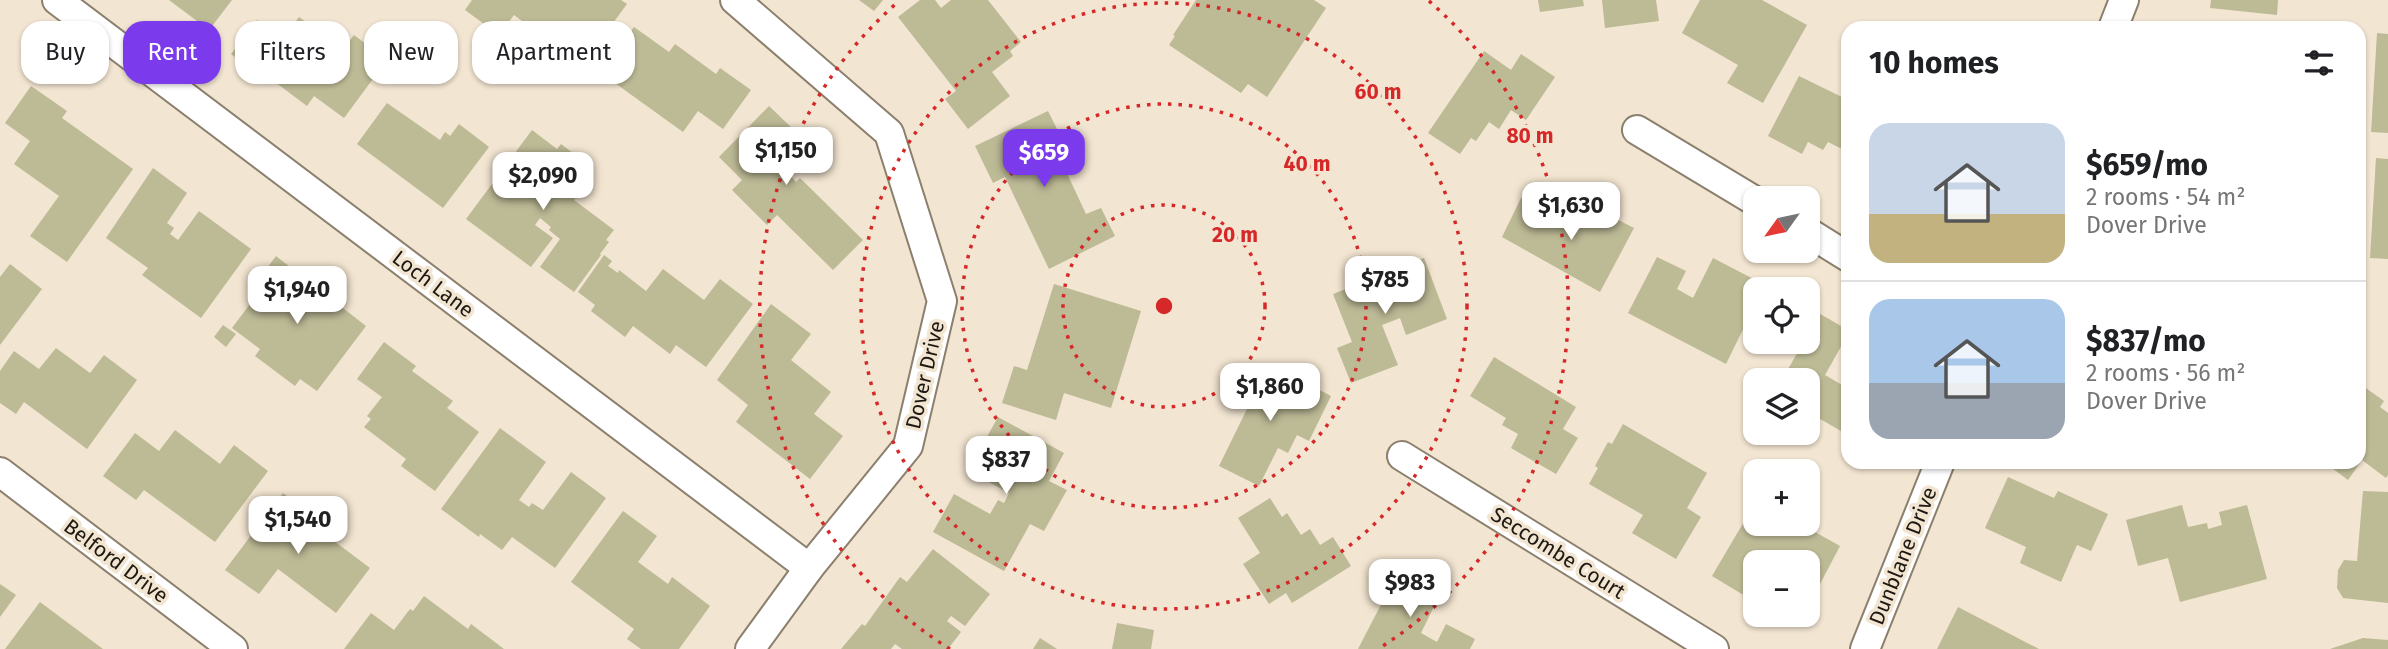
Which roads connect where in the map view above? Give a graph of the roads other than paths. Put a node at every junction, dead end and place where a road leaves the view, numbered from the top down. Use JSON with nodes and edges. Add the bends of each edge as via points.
{"nodes":[{"id":1,"x":57,"y":0,"type":"edge"},
{"id":2,"x":735,"y":0,"type":"edge"},
{"id":3,"x":2124,"y":0,"type":"edge"},
{"id":4,"x":2116,"y":21,"type":"edge"},
{"id":5,"x":1637,"y":130,"type":"dead end"},
{"id":6,"x":1743,"y":194,"type":"edge"},
{"id":7,"x":1820,"y":240,"type":"edge"},
{"id":8,"x":1841,"y":253,"type":"edge"},
{"id":9,"x":1402,"y":456,"type":"dead end"},
{"id":10,"x":1937,"y":469,"type":"edge"},
{"id":11,"x":0,"y":472,"type":"edge"},
{"id":12,"x":809,"y":568,"type":"junction"},
{"id":13,"x":233,"y":649,"type":"edge"},
{"id":14,"x":750,"y":649,"type":"edge"},
{"id":15,"x":1714,"y":649,"type":"edge"},
{"id":16,"x":1865,"y":649,"type":"edge"}],
"edges":[{"from":1,"to":12,"type":"street","name":"Loch Lane"},
{"from":2,"to":12,"type":"street","name":"Dover Drive","via":[[889,133],[942,300],[908,446]]},
{"from":3,"to":4,"type":"street"},
{"from":5,"to":6,"type":"street"},
{"from":7,"to":8,"type":"street"},
{"from":9,"to":15,"type":"street","name":"Seccombe Court"},
{"from":10,"to":16,"type":"street","name":"Dunblane Drive"},
{"from":11,"to":13,"type":"street","name":"Belford Drive"},
{"from":12,"to":14,"type":"street","name":"Dover Drive"}]}
